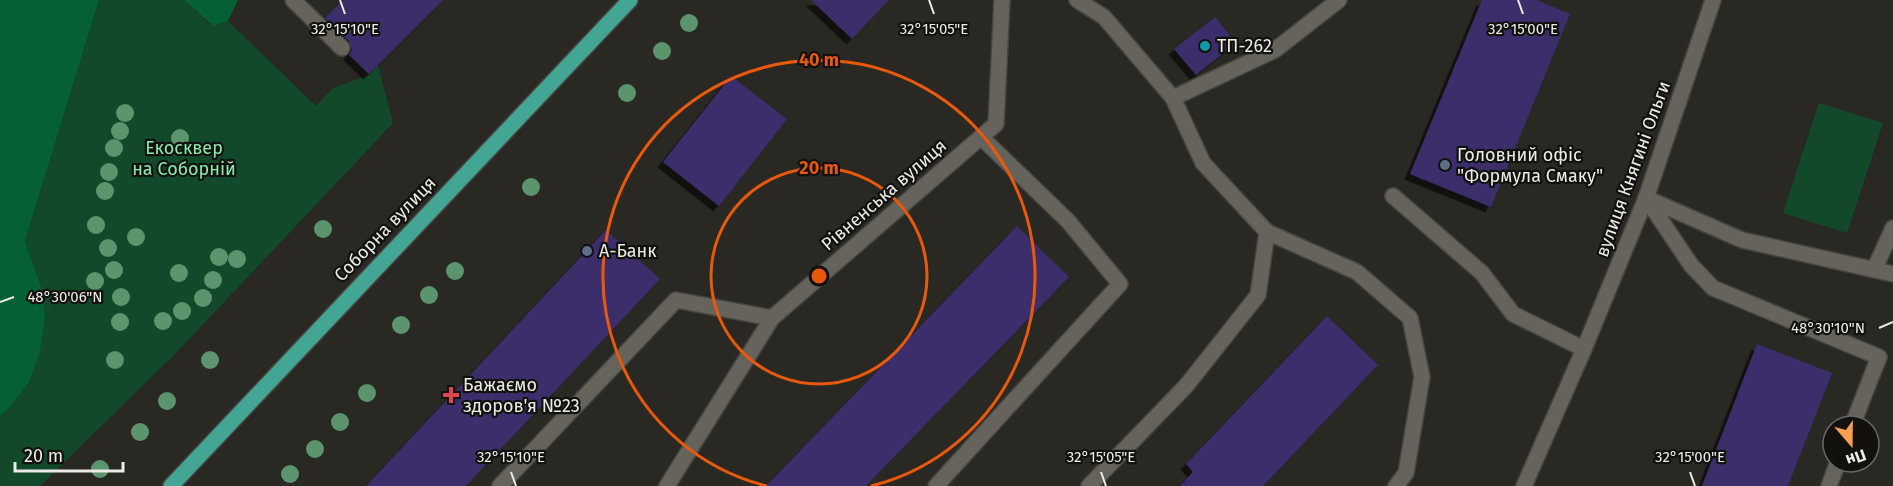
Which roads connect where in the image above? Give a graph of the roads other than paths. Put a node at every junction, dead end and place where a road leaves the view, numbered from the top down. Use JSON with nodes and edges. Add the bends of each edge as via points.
{"nodes":[{"id":1,"x":293,"y":0,"type":"edge"},
{"id":2,"x":630,"y":0,"type":"edge"},
{"id":3,"x":1002,"y":0,"type":"edge"},
{"id":4,"x":1077,"y":0,"type":"edge"},
{"id":5,"x":1338,"y":0,"type":"edge"},
{"id":6,"x":1713,"y":0,"type":"edge"},
{"id":7,"x":342,"y":48,"type":"dead end"},
{"id":8,"x":1173,"y":98,"type":"junction"},
{"id":9,"x":981,"y":137,"type":"junction"},
{"id":10,"x":1393,"y":196,"type":"dead end"},
{"id":11,"x":1646,"y":198,"type":"junction"},
{"id":12,"x":1267,"y":232,"type":"junction"},
{"id":13,"x":1892,"y":235,"type":"edge"},
{"id":14,"x":1874,"y":270,"type":"junction"},
{"id":15,"x":1893,"y":274,"type":"edge"},
{"id":16,"x":772,"y":318,"type":"junction"},
{"id":17,"x":1584,"y":349,"type":"junction"},
{"id":18,"x":1857,"y":414,"type":"edge"},
{"id":19,"x":171,"y":486,"type":"edge"},
{"id":20,"x":500,"y":486,"type":"edge"},
{"id":21,"x":667,"y":486,"type":"edge"},
{"id":22,"x":936,"y":486,"type":"edge"},
{"id":23,"x":1089,"y":486,"type":"edge"},
{"id":24,"x":1396,"y":486,"type":"edge"},
{"id":25,"x":1524,"y":486,"type":"edge"}],
"edges":[{"from":1,"to":7,"type":"street"},
{"from":2,"to":19,"type":"main road","name":"Соборна вулиця"},
{"from":3,"to":9,"type":"street","name":"Рівненська вулиця","via":[[996,124]]},
{"from":4,"to":8,"type":"street","via":[[1104,17]]},
{"from":5,"to":8,"type":"street","via":[[1275,50]]},
{"from":6,"to":11,"type":"street","name":"вулиця Княгині Ольги"},
{"from":8,"to":12,"type":"street","via":[[1203,163]]},
{"from":9,"to":16,"type":"street","name":"Рівненська вулиця"},
{"from":9,"to":22,"type":"street","via":[[1068,221],[1120,284]]},
{"from":10,"to":17,"type":"street","via":[[1482,273],[1514,314]]},
{"from":11,"to":14,"type":"street","via":[[1742,240]]},
{"from":11,"to":17,"type":"street","name":"вулиця Княгині Ольги"},
{"from":11,"to":18,"type":"street","via":[[1691,265],[1713,288],[1879,357]]},
{"from":12,"to":23,"type":"street","via":[[1258,295],[1186,386]]},
{"from":12,"to":24,"type":"street","via":[[1357,272],[1410,318],[1422,377],[1406,473]]},
{"from":13,"to":14,"type":"street"},
{"from":14,"to":15,"type":"street"},
{"from":16,"to":20,"type":"street","via":[[676,300]]},
{"from":16,"to":21,"type":"street","name":"Рівненська вулиця"},
{"from":17,"to":25,"type":"street","name":"вулиця Княгині Ольги"}]}
